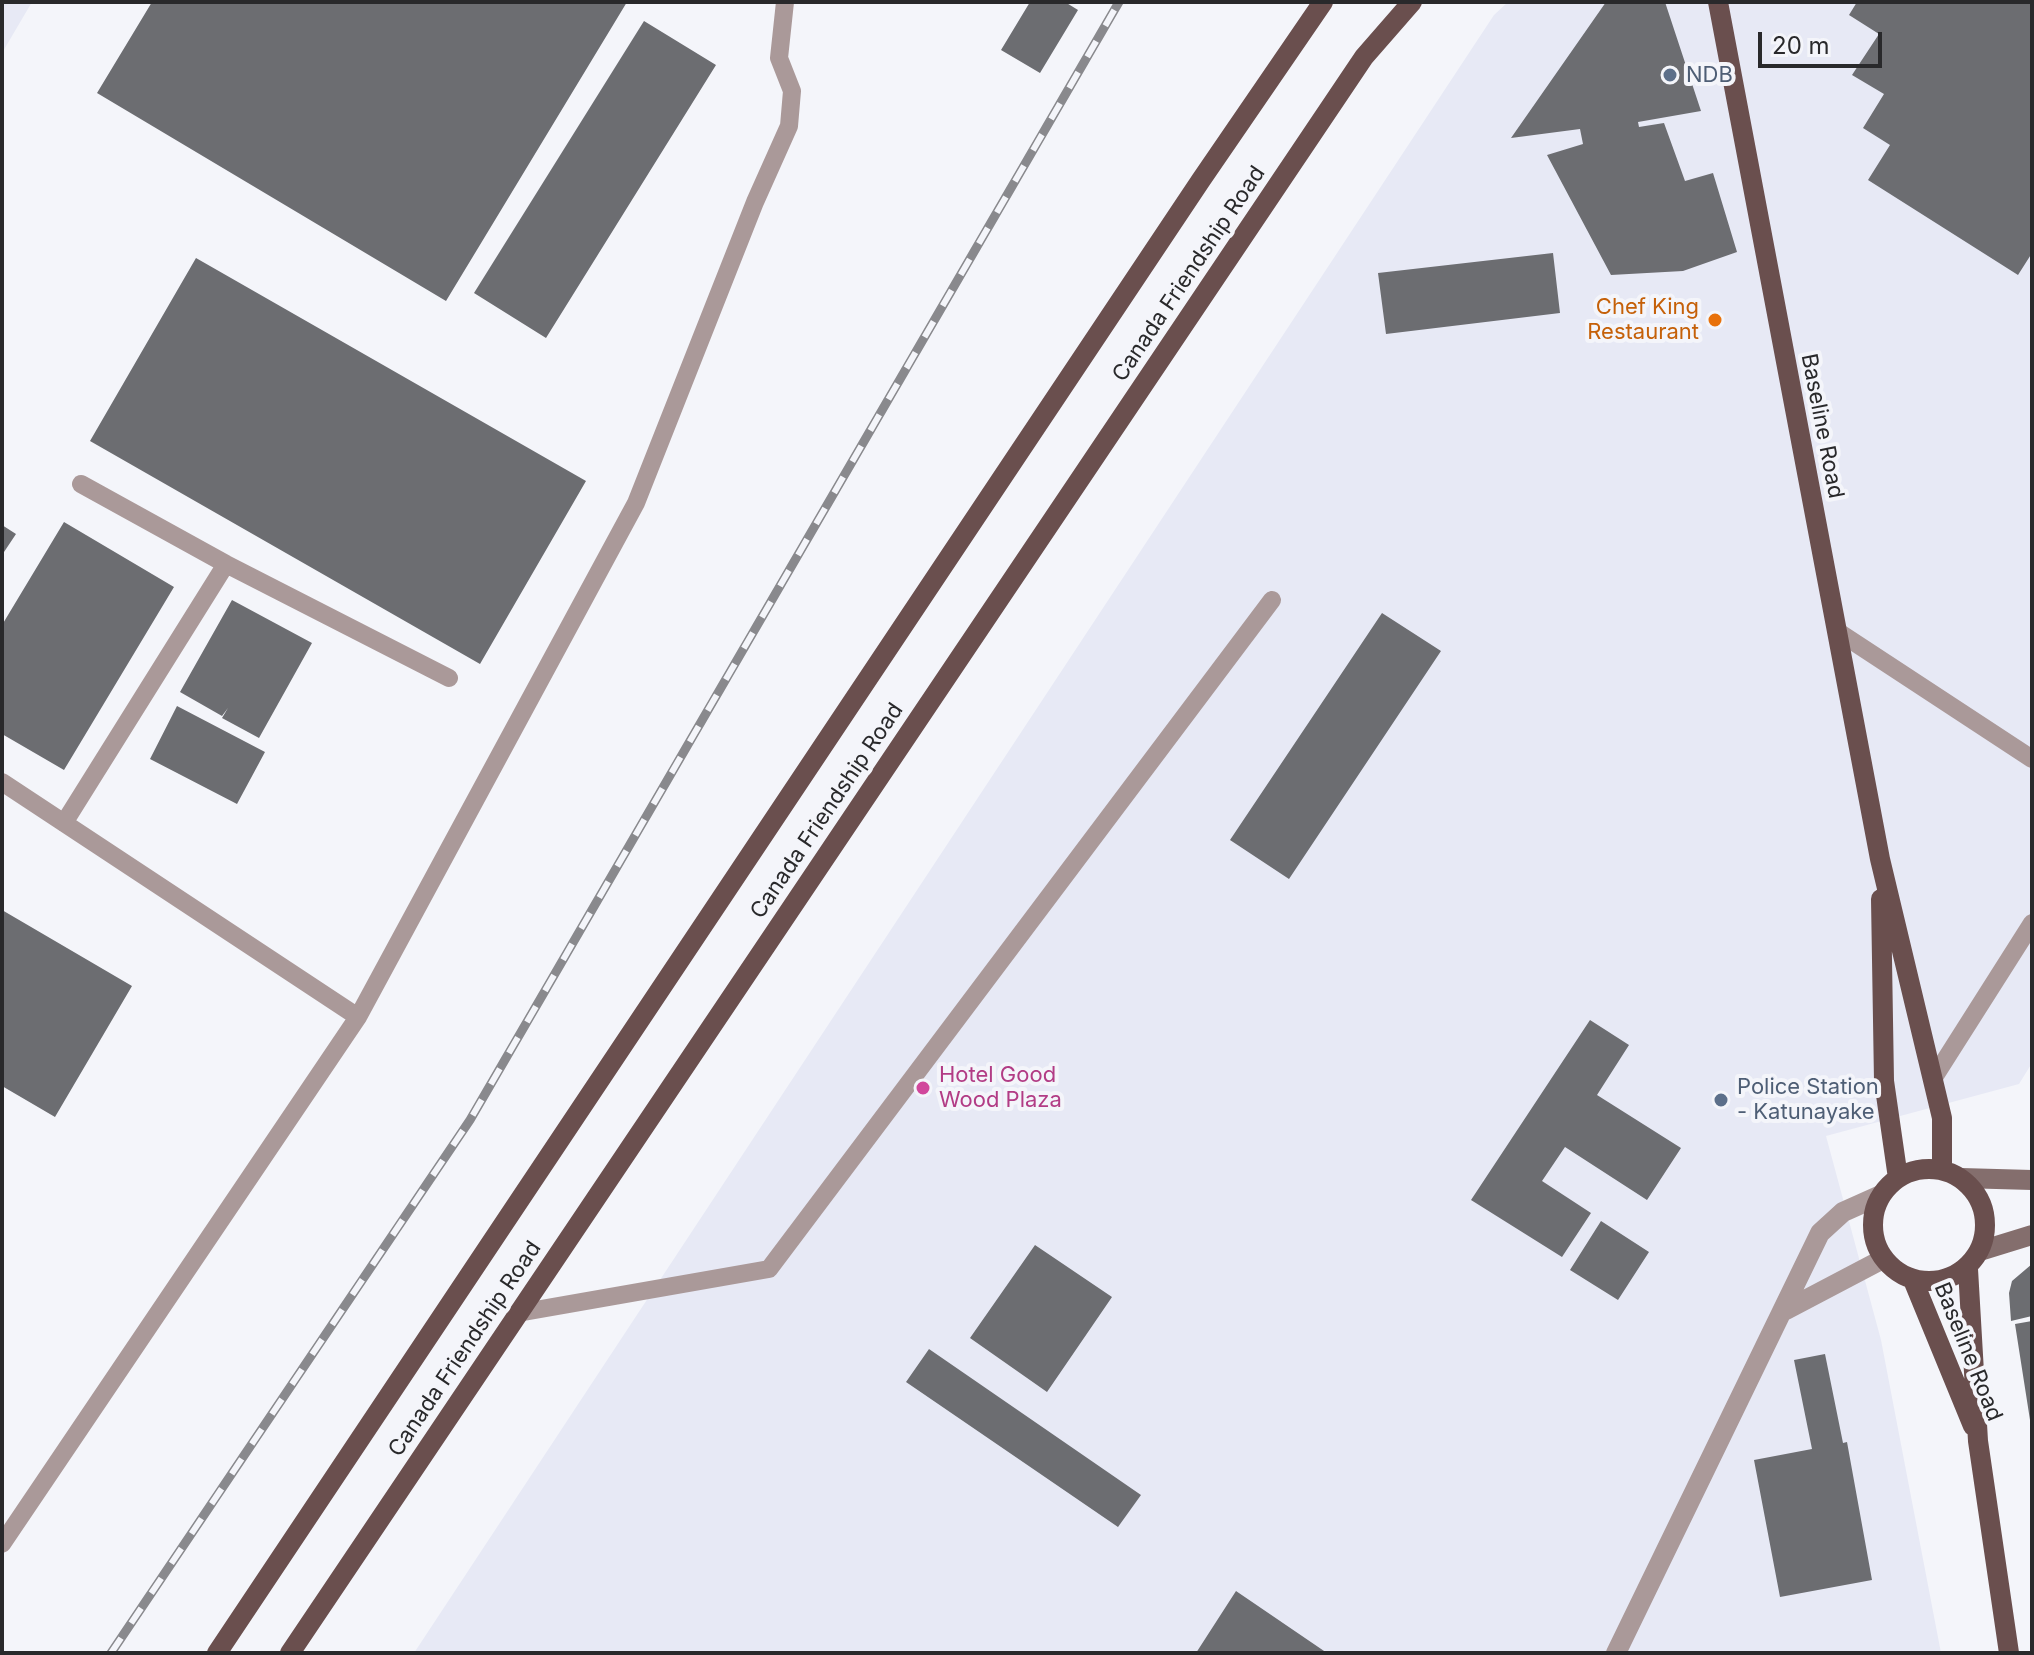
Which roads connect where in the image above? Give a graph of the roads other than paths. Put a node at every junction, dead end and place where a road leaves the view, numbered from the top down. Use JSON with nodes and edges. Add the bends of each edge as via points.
{"nodes":[{"id":1,"x":785,"y":2,"type":"edge"},
{"id":2,"x":1323,"y":2,"type":"edge"},
{"id":3,"x":1412,"y":2,"type":"edge"},
{"id":4,"x":1718,"y":2,"type":"edge"},
{"id":5,"x":81,"y":484,"type":"dead end"},
{"id":6,"x":226,"y":564,"type":"junction"},
{"id":7,"x":1272,"y":600,"type":"dead end"},
{"id":8,"x":1837,"y":631,"type":"junction"},
{"id":9,"x":449,"y":678,"type":"dead end"},
{"id":10,"x":2032,"y":759,"type":"edge"},
{"id":11,"x":2,"y":782,"type":"edge"},
{"id":12,"x":64,"y":823,"type":"junction"},
{"id":13,"x":1880,"y":859,"type":"junction"},
{"id":14,"x":2032,"y":923,"type":"edge"},
{"id":15,"x":358,"y":1017,"type":"junction"},
{"id":16,"x":1933,"y":1079,"type":"junction"},
{"id":17,"x":1951,"y":1174,"type":"junction"},
{"id":18,"x":1898,"y":1178,"type":"junction"},
{"id":19,"x":2032,"y":1180,"type":"edge"},
{"id":20,"x":1881,"y":1195,"type":"junction"},
{"id":21,"x":2032,"y":1235,"type":"edge"},
{"id":22,"x":1980,"y":1251,"type":"junction"},
{"id":23,"x":1883,"y":1259,"type":"junction"},
{"id":24,"x":1968,"y":1269,"type":"junction"},
{"id":25,"x":1913,"y":1280,"type":"junction"},
{"id":26,"x":1786,"y":1310,"type":"junction"},
{"id":27,"x":518,"y":1313,"type":"junction"},
{"id":28,"x":1978,"y":1441,"type":"junction"},
{"id":29,"x":2,"y":1544,"type":"edge"},
{"id":30,"x":217,"y":1653,"type":"edge"},
{"id":31,"x":290,"y":1653,"type":"edge"},
{"id":32,"x":1616,"y":1653,"type":"edge"},
{"id":33,"x":2009,"y":1653,"type":"edge"}],
"edges":[{"from":1,"to":15,"type":"lane","via":[[779,58],[792,91],[789,126],[636,503]]},
{"from":2,"to":30,"type":"main road","name":"Canada Friendship Road"},
{"from":3,"to":27,"type":"main road","name":"Canada Friendship Road","via":[[1364,57]]},
{"from":4,"to":8,"type":"main road","name":"Baseline Road"},
{"from":5,"to":6,"type":"lane"},
{"from":6,"to":9,"type":"lane"},
{"from":6,"to":12,"type":"lane"},
{"from":7,"to":27,"type":"lane","via":[[769,1269]]},
{"from":8,"to":10,"type":"lane"},
{"from":8,"to":13,"type":"main road","name":"Baseline Road"},
{"from":11,"to":12,"type":"lane"},
{"from":12,"to":15,"type":"lane"},
{"from":13,"to":16,"type":"main road","name":"Baseline Road"},
{"from":13,"to":18,"type":"main road","name":"Baseline Road","via":[[1884,1081]]},
{"from":14,"to":16,"type":"lane"},
{"from":15,"to":29,"type":"lane"},
{"from":16,"to":17,"type":"main road","name":"Baseline Road"},
{"from":17,"to":18,"type":"main road","via":[[1921,1169]]},
{"from":17,"to":19,"type":"main road"},
{"from":17,"to":22,"type":"main road","via":[[1975,1192],[1984,1211]]},
{"from":18,"to":20,"type":"main road"},
{"from":20,"to":23,"type":"main road","via":[[1873,1218],[1874,1242]]},
{"from":20,"to":26,"type":"street","via":[[1843,1212],[1820,1233]]},
{"from":21,"to":22,"type":"main road"},
{"from":22,"to":24,"type":"main road"},
{"from":23,"to":25,"type":"main road"},
{"from":23,"to":26,"type":"street"},
{"from":24,"to":25,"type":"main road","via":[[1932,1281]]},
{"from":24,"to":28,"type":"main road","name":"Baseline Road"},
{"from":25,"to":28,"type":"main road","name":"Baseline Road"},
{"from":26,"to":32,"type":"street"},
{"from":27,"to":31,"type":"main road","name":"Canada Friendship Road"},
{"from":28,"to":33,"type":"main road","name":"Baseline Road"}]}
